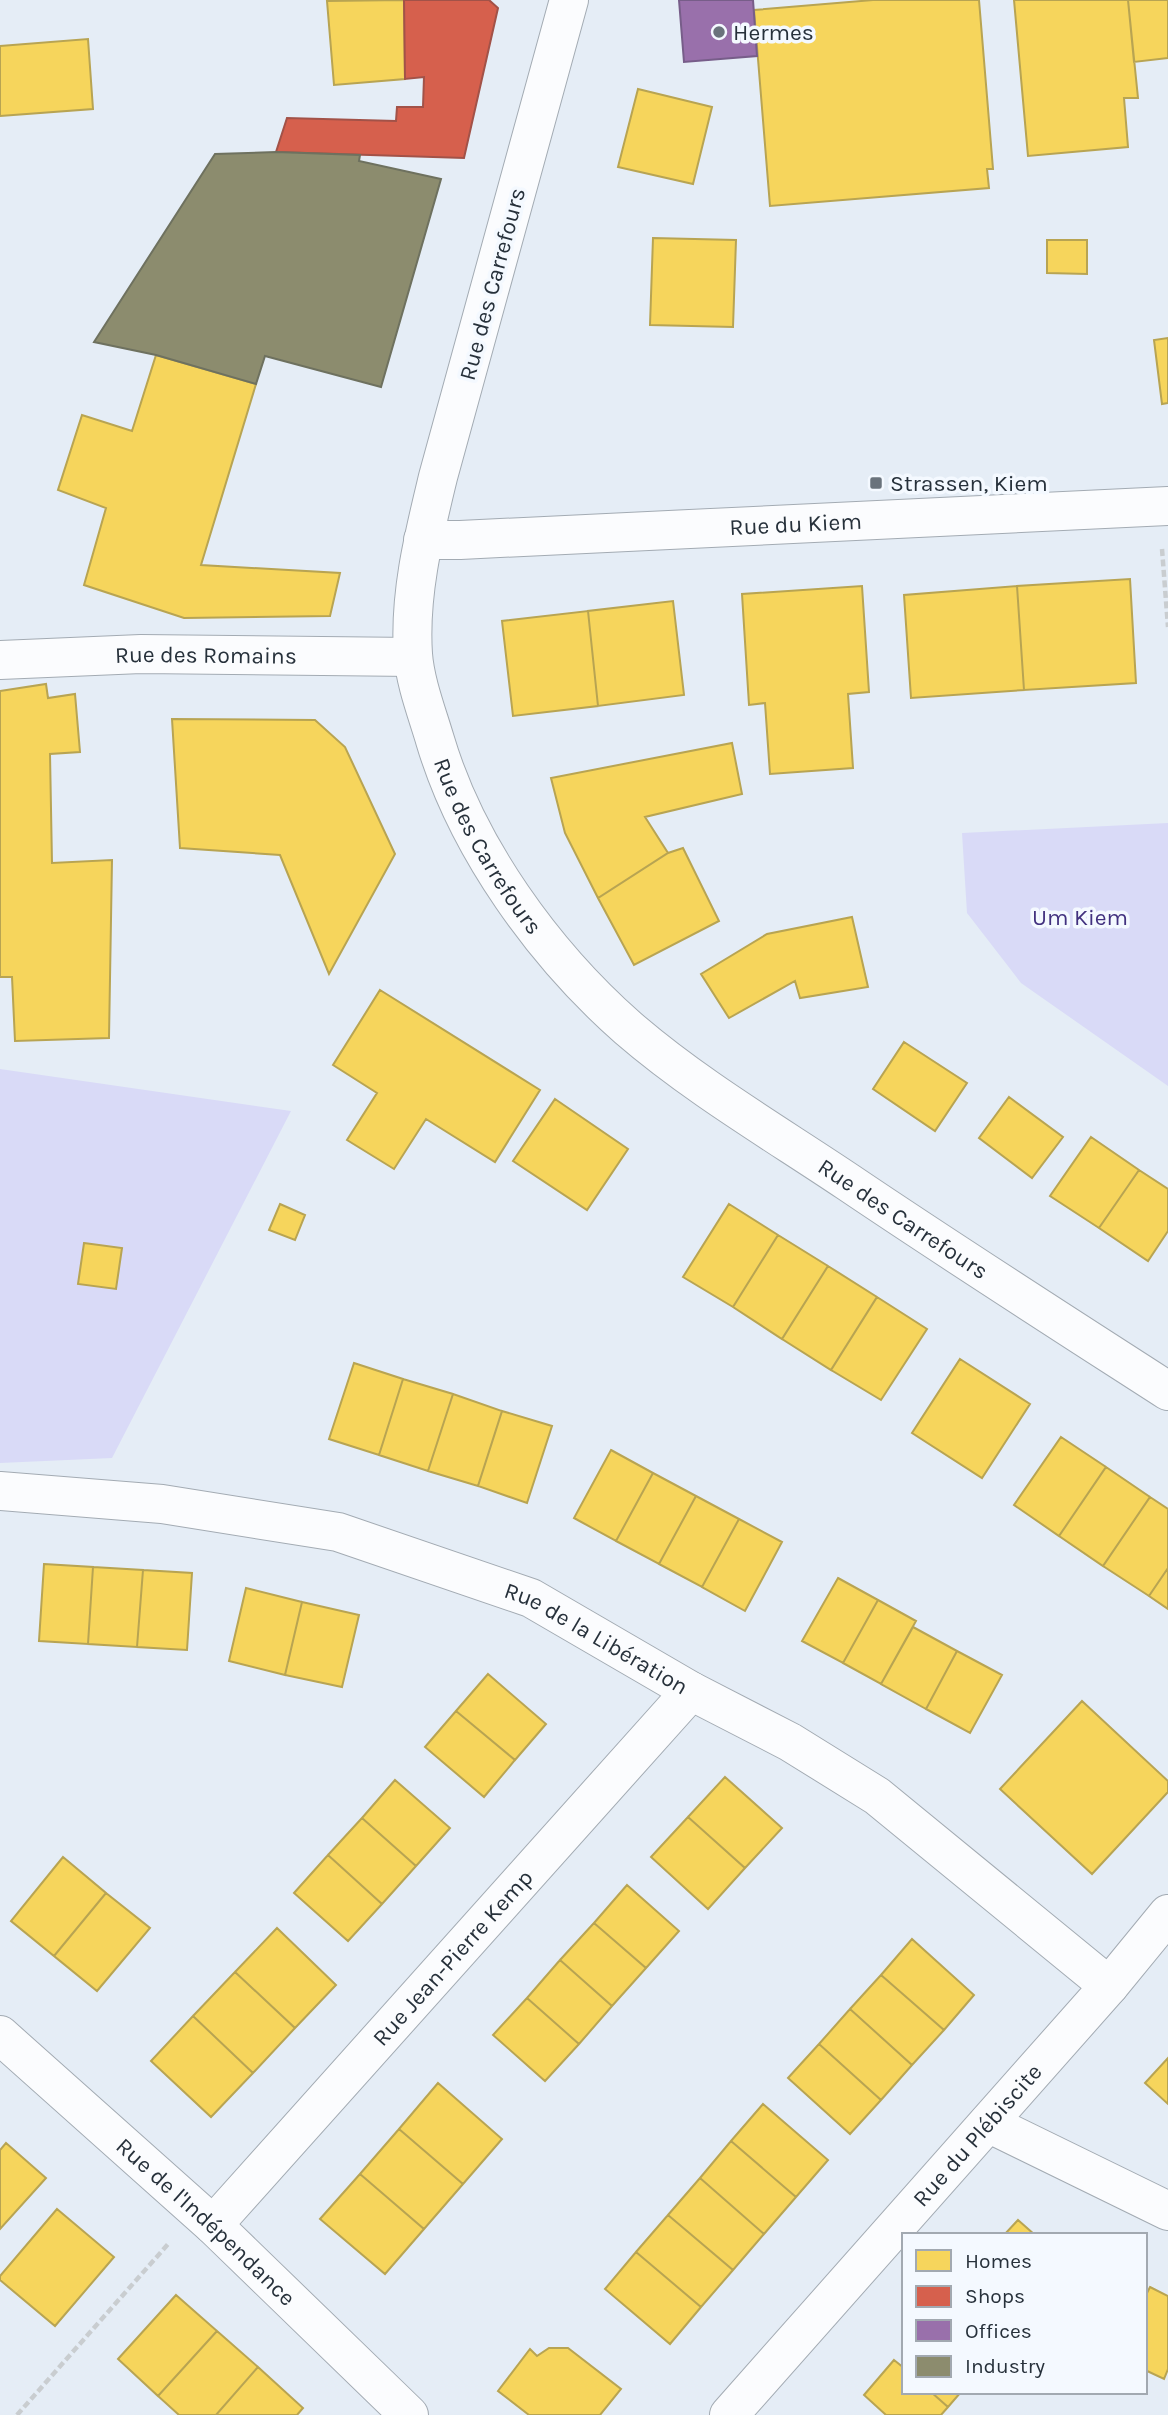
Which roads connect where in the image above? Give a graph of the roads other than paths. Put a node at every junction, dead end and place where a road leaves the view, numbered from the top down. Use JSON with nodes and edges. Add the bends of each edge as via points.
{"nodes":[{"id":1,"x":569,"y":0,"type":"edge"},
{"id":2,"x":1163,"y":506,"type":"edge"},
{"id":3,"x":423,"y":540,"type":"junction"},
{"id":4,"x":413,"y":657,"type":"junction"},
{"id":5,"x":0,"y":660,"type":"edge"},
{"id":6,"x":1168,"y":1391,"type":"edge"},
{"id":7,"x":0,"y":1490,"type":"edge"},
{"id":8,"x":691,"y":1691,"type":"junction"},
{"id":9,"x":1168,"y":1914,"type":"edge"},
{"id":10,"x":1109,"y":1986,"type":"junction"},
{"id":11,"x":0,"y":2035,"type":"edge"},
{"id":12,"x":988,"y":2123,"type":"junction"},
{"id":13,"x":1168,"y":2211,"type":"edge"},
{"id":14,"x":206,"y":2219,"type":"junction"},
{"id":15,"x":409,"y":2415,"type":"edge"},
{"id":16,"x":729,"y":2415,"type":"edge"}],
"edges":[{"from":1,"to":3,"type":"street","name":"Rue des Carrefours"},
{"from":2,"to":3,"type":"street","name":"Rue du Kiem"},
{"from":3,"to":4,"type":"street","name":"Rue des Carrefours"},
{"from":4,"to":5,"type":"street","name":"Rue des Romains","via":[[141,654]]},
{"from":4,"to":6,"type":"street","name":"Rue des Carrefours","via":[[442,764],[472,831],[541,934],[599,1000],[685,1072]]},
{"from":7,"to":8,"type":"street","name":"Rue de la Libération","via":[[162,1504],[338,1532],[531,1598]]},
{"from":8,"to":10,"type":"street","name":"Rue de la Libération","via":[[790,1742],[877,1796]]},
{"from":8,"to":14,"type":"street","name":"Rue Jean-Pierre Kemp"},
{"from":9,"to":10,"type":"street","name":"Rue du Plébiscite"},
{"from":10,"to":12,"type":"street","name":"Rue du Plébiscite"},
{"from":11,"to":14,"type":"street","name":"Rue de l'Indépendance"},
{"from":12,"to":13,"type":"street"},
{"from":12,"to":16,"type":"street","name":"Rue du Plébiscite"},
{"from":14,"to":15,"type":"street","name":"Rue de l'Indépendance"}]}
